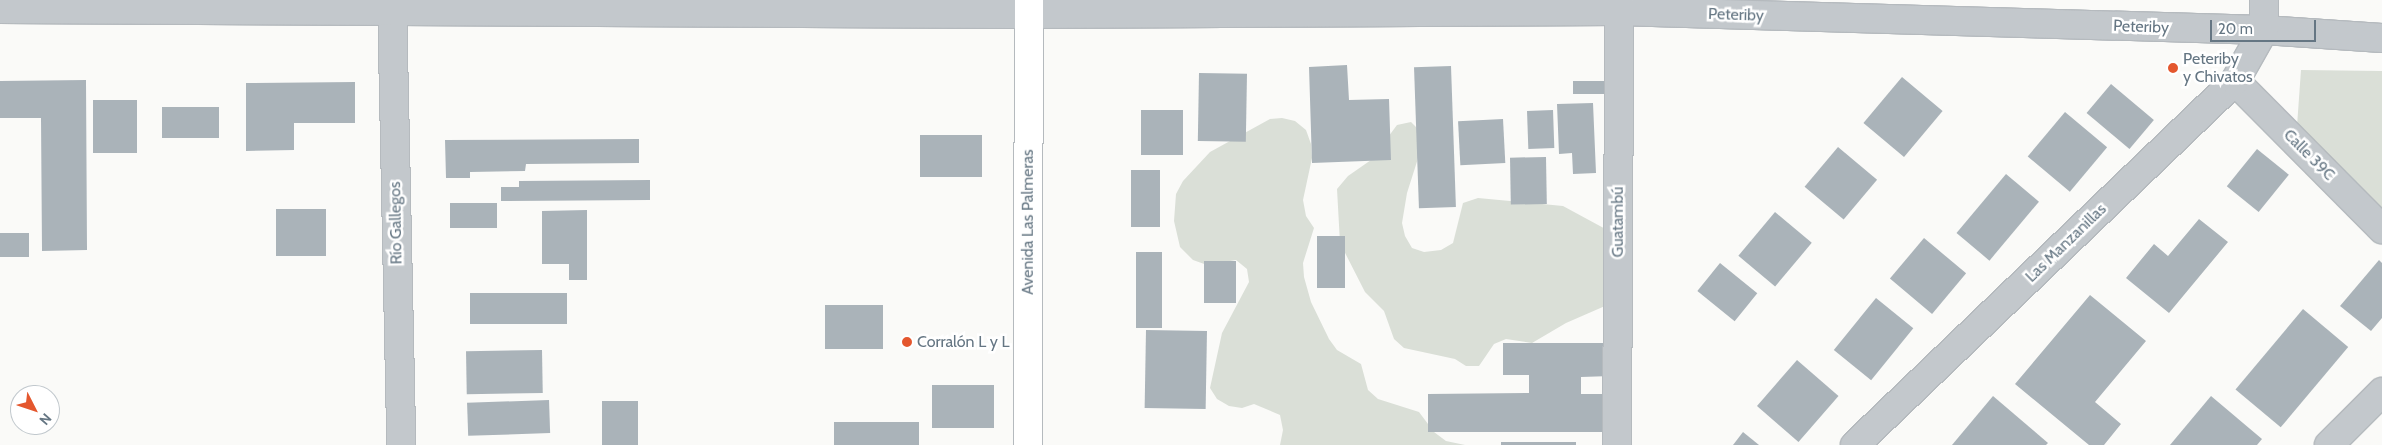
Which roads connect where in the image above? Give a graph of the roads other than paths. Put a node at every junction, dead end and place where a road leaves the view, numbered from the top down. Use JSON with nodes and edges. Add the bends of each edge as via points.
{"nodes":[{"id":1,"x":2264,"y":0,"type":"edge"},
{"id":2,"x":392,"y":5,"type":"edge"},
{"id":3,"x":1619,"y":6,"type":"edge"},
{"id":4,"x":1029,"y":7,"type":"edge"},
{"id":5,"x":0,"y":9,"type":"edge"},
{"id":6,"x":2264,"y":30,"type":"junction"},
{"id":7,"x":2382,"y":38,"type":"edge"},
{"id":8,"x":2235,"y":81,"type":"junction"},
{"id":9,"x":2382,"y":229,"type":"edge"},
{"id":10,"x":2382,"y":392,"type":"edge"},
{"id":11,"x":401,"y":445,"type":"edge"},
{"id":12,"x":1028,"y":445,"type":"edge"},
{"id":13,"x":1617,"y":445,"type":"edge"},
{"id":14,"x":1856,"y":445,"type":"edge"},
{"id":15,"x":2329,"y":445,"type":"edge"}],
"edges":[{"from":1,"to":6,"type":"street"},
{"from":2,"to":4,"type":"street","name":"Peteriby"},
{"from":2,"to":5,"type":"street","name":"Peteriby"},
{"from":2,"to":11,"type":"street","name":"Río Gallegos"},
{"from":3,"to":4,"type":"street","name":"Peteriby"},
{"from":3,"to":6,"type":"street","name":"Peteriby"},
{"from":3,"to":13,"type":"street","name":"Guatambú"},
{"from":4,"to":12,"type":"main road","name":"Avenida Las Palmeras"},
{"from":6,"to":7,"type":"street","name":"Peteriby"},
{"from":6,"to":8,"type":"street","name":"Las Manzanillas"},
{"from":8,"to":9,"type":"street","name":"Calle 39C"},
{"from":8,"to":14,"type":"street","name":"Las Manzanillas"},
{"from":10,"to":15,"type":"street"}]}
